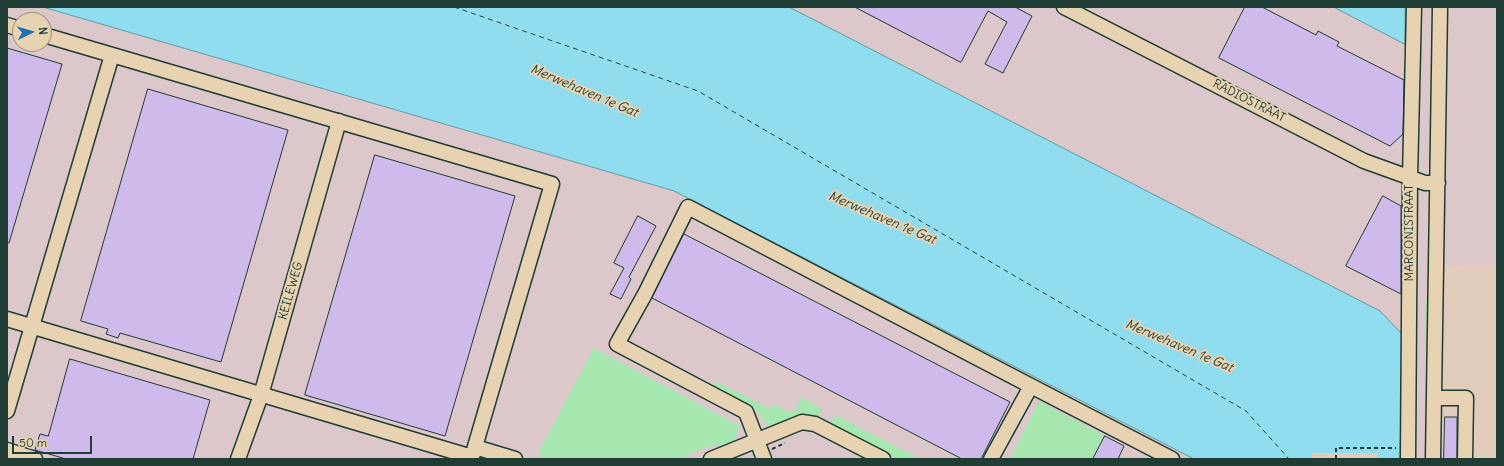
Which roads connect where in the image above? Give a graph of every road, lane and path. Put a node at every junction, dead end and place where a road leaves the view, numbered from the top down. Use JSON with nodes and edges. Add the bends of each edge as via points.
{"nodes":[{"id":1,"x":1064,"y":7,"type":"edge"},
{"id":2,"x":1414,"y":7,"type":"edge"},
{"id":3,"x":1440,"y":7,"type":"edge"},
{"id":4,"x":52,"y":37,"type":"edge"},
{"id":5,"x":112,"y":55,"type":"junction"},
{"id":6,"x":339,"y":121,"type":"junction"},
{"id":7,"x":1410,"y":178,"type":"junction"},
{"id":8,"x":1438,"y":183,"type":"junction"},
{"id":9,"x":7,"y":319,"type":"edge"},
{"id":10,"x":31,"y":326,"type":"junction"},
{"id":11,"x":1031,"y":386,"type":"junction"},
{"id":12,"x":261,"y":395,"type":"junction"},
{"id":13,"x":1434,"y":398,"type":"junction"},
{"id":14,"x":7,"y":411,"type":"edge"},
{"id":15,"x":757,"y":440,"type":"junction"},
{"id":16,"x":475,"y":447,"type":"junction"},
{"id":17,"x":7,"y":450,"type":"edge"},
{"id":18,"x":1405,"y":454,"type":"edge"},
{"id":19,"x":35,"y":459,"type":"edge"},
{"id":20,"x":238,"y":459,"type":"edge"},
{"id":21,"x":515,"y":459,"type":"edge"},
{"id":22,"x":711,"y":459,"type":"edge"},
{"id":23,"x":764,"y":459,"type":"edge"},
{"id":24,"x":883,"y":459,"type":"edge"},
{"id":25,"x":991,"y":459,"type":"edge"},
{"id":26,"x":1172,"y":459,"type":"edge"},
{"id":27,"x":1336,"y":459,"type":"edge"},
{"id":28,"x":1433,"y":459,"type":"edge"},
{"id":29,"x":1465,"y":459,"type":"edge"}],
"edges":[{"from":1,"to":7,"type":"street","name":"RADIOSTRAAT","via":[[1364,161]]},
{"from":2,"to":7,"type":"street","name":"MARCONISTRAAT"},
{"from":3,"to":8,"type":"street"},
{"from":4,"to":5,"type":"street"},
{"from":5,"to":6,"type":"street"},
{"from":5,"to":10,"type":"street"},
{"from":6,"to":12,"type":"street","name":"KEILEWEG"},
{"from":6,"to":16,"type":"street","via":[[552,184]]},
{"from":7,"to":8,"type":"street","name":"RADIOSTRAAT","via":[[1425,183]]},
{"from":7,"to":18,"type":"street","name":"MARCONISTRAAT"},
{"from":8,"to":13,"type":"street"},
{"from":9,"to":10,"type":"street"},
{"from":10,"to":12,"type":"street"},
{"from":10,"to":14,"type":"street"},
{"from":11,"to":15,"type":"street","via":[[688,207],[617,344],[746,412]]},
{"from":11,"to":25,"type":"street"},
{"from":11,"to":26,"type":"street"},
{"from":12,"to":16,"type":"street","via":[[472,457]]},
{"from":12,"to":20,"type":"street","name":"KEILEWEG"},
{"from":13,"to":28,"type":"street"},
{"from":13,"to":29,"type":"street","via":[[1466,398]]},
{"from":15,"to":22,"type":"street"},
{"from":15,"to":23,"type":"street"},
{"from":15,"to":24,"type":"street","via":[[806,422],[815,424]]},
{"from":16,"to":21,"type":"street"},
{"from":17,"to":19,"type":"street"},
{"from":18,"to":27,"type":"path","via":[[1336,448]]}]}
